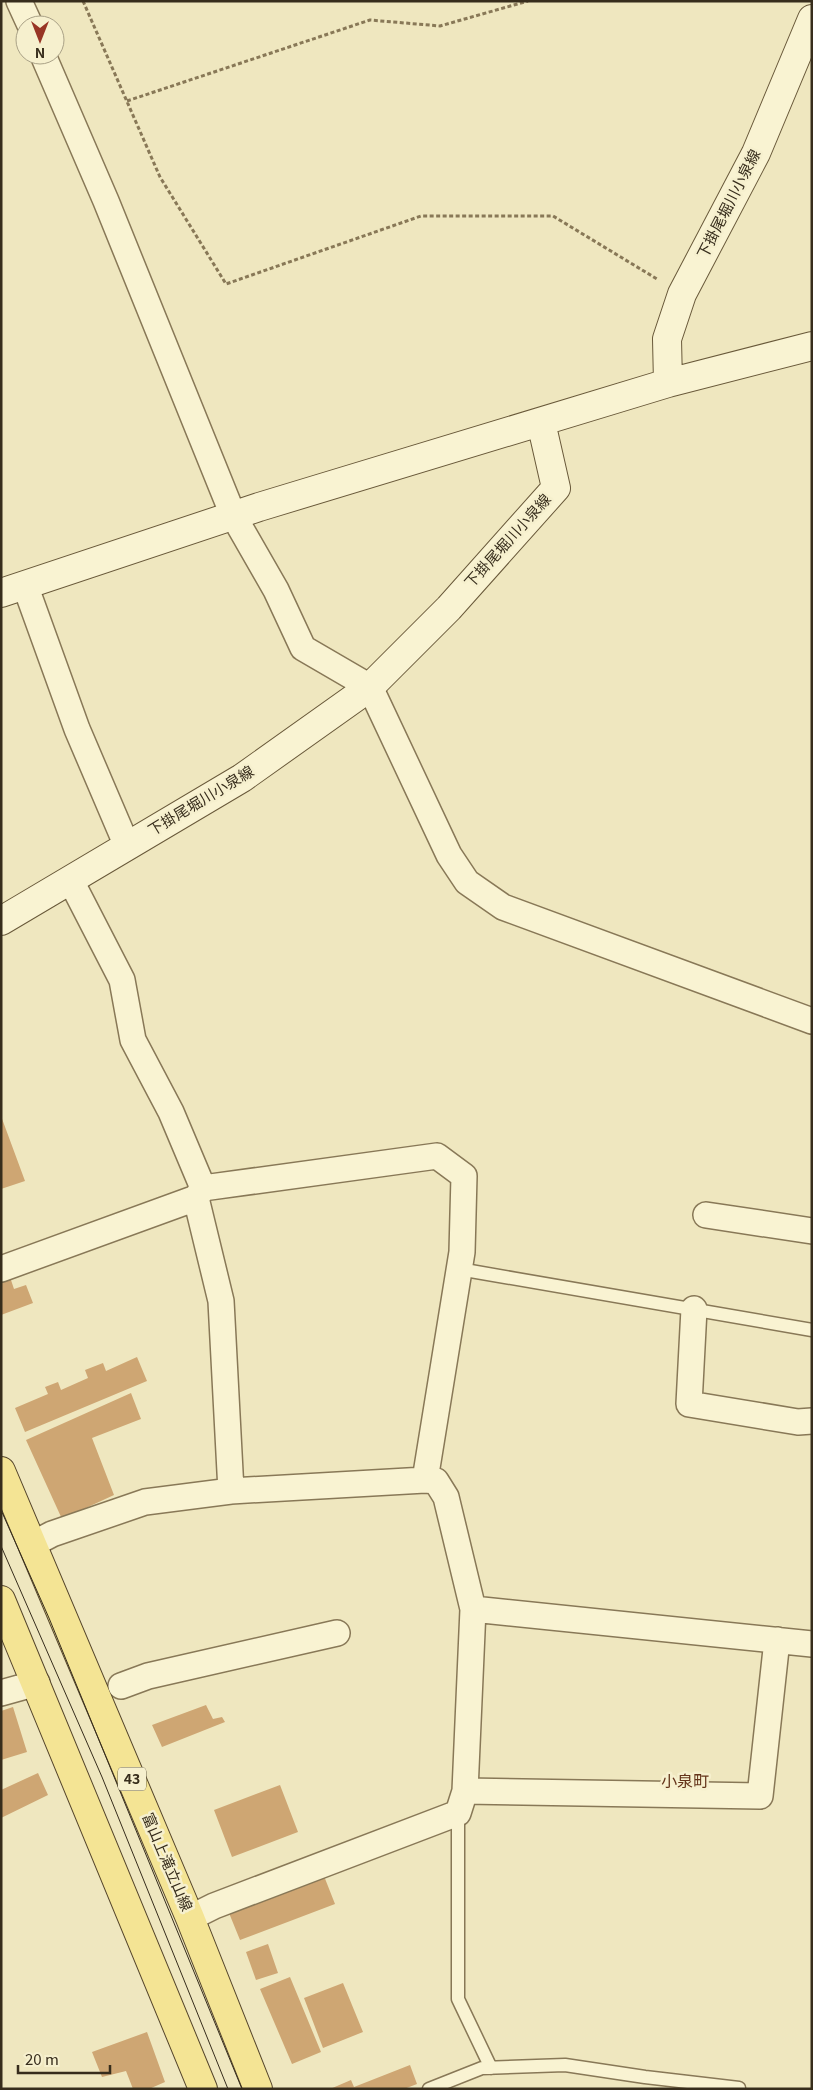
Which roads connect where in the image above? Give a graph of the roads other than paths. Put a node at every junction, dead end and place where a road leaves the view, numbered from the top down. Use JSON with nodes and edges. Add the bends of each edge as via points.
{"nodes":[{"id":1,"x":19,"y":1,"type":"edge"},
{"id":2,"x":25,"y":15,"type":"edge"},
{"id":3,"x":812,"y":19,"type":"edge"},
{"id":4,"x":46,"y":65,"type":"edge"},
{"id":5,"x":812,"y":346,"type":"edge"},
{"id":6,"x":668,"y":383,"type":"junction"},
{"id":7,"x":541,"y":422,"type":"junction"},
{"id":8,"x":232,"y":515,"type":"junction"},
{"id":9,"x":13,"y":589,"type":"edge"},
{"id":10,"x":370,"y":687,"type":"junction"},
{"id":11,"x":127,"y":846,"type":"junction"},
{"id":12,"x":71,"y":881,"type":"junction"},
{"id":13,"x":1,"y":921,"type":"edge"},
{"id":14,"x":812,"y":1021,"type":"edge"},
{"id":15,"x":199,"y":1193,"type":"junction"},
{"id":16,"x":706,"y":1216,"type":"dead end"},
{"id":17,"x":812,"y":1230,"type":"edge"},
{"id":18,"x":1,"y":1269,"type":"edge"},
{"id":19,"x":459,"y":1269,"type":"junction"},
{"id":20,"x":694,"y":1309,"type":"junction"},
{"id":21,"x":812,"y":1330,"type":"edge"},
{"id":22,"x":812,"y":1422,"type":"edge"},
{"id":23,"x":1,"y":1471,"type":"edge"},
{"id":24,"x":424,"y":1480,"type":"junction"},
{"id":25,"x":231,"y":1491,"type":"junction"},
{"id":26,"x":33,"y":1544,"type":"junction"},
{"id":27,"x":1,"y":1600,"type":"edge"},
{"id":28,"x":473,"y":1609,"type":"junction"},
{"id":29,"x":337,"y":1633,"type":"dead end"},
{"id":30,"x":777,"y":1640,"type":"junction"},
{"id":31,"x":812,"y":1644,"type":"edge"},
{"id":32,"x":37,"y":1683,"type":"junction"},
{"id":33,"x":121,"y":1686,"type":"dead end"},
{"id":34,"x":1,"y":1693,"type":"edge"},
{"id":35,"x":462,"y":1802,"type":"junction"},
{"id":36,"x":190,"y":1918,"type":"junction"},
{"id":37,"x":492,"y":2068,"type":"junction"},
{"id":38,"x":739,"y":2088,"type":"edge"},
{"id":39,"x":203,"y":2089,"type":"edge"},
{"id":40,"x":258,"y":2089,"type":"edge"},
{"id":41,"x":429,"y":2089,"type":"edge"}],
"edges":[{"from":1,"to":2,"type":"street"},
{"from":3,"to":6,"type":"main road","name":"下掛尾堀川小泉線","via":[[756,153],[682,294],[667,339]]},
{"from":4,"to":8,"type":"street","via":[[106,201]]},
{"from":5,"to":6,"type":"main road"},
{"from":6,"to":7,"type":"main road"},
{"from":7,"to":8,"type":"main road"},
{"from":7,"to":10,"type":"main road","name":"下掛尾堀川小泉線","via":[[556,488],[448,608]]},
{"from":8,"to":9,"type":"main road"},
{"from":8,"to":10,"type":"street","via":[[276,590],[303,648]]},
{"from":9,"to":11,"type":"street"},
{"from":10,"to":11,"type":"main road","name":"下掛尾堀川小泉線","via":[[242,778]]},
{"from":10,"to":14,"type":"street","via":[[449,855],[467,882],[503,907]]},
{"from":11,"to":12,"type":"main road","name":"下掛尾堀川小泉線"},
{"from":12,"to":13,"type":"main road","name":"下掛尾堀川小泉線"},
{"from":12,"to":15,"type":"street","via":[[122,980],[133,1040],[171,1112]]},
{"from":15,"to":18,"type":"street"},
{"from":15,"to":19,"type":"street","via":[[437,1156],[464,1176]]},
{"from":15,"to":25,"type":"street","via":[[220,1301]]},
{"from":16,"to":17,"type":"street"},
{"from":19,"to":20,"type":"lane"},
{"from":19,"to":24,"type":"street"},
{"from":20,"to":21,"type":"lane"},
{"from":20,"to":22,"type":"street","via":[[689,1404]]},
{"from":23,"to":26,"type":"main road","name":"富山上滝立山線","number":"43"},
{"from":24,"to":25,"type":"street"},
{"from":24,"to":28,"type":"street","via":[[436,1481],[446,1497]]},
{"from":25,"to":26,"type":"street","via":[[144,1502],[52,1534]]},
{"from":26,"to":36,"type":"main road","name":"富山上滝立山線","number":"43"},
{"from":27,"to":32,"type":"main road"},
{"from":28,"to":30,"type":"street"},
{"from":28,"to":35,"type":"street"},
{"from":29,"to":33,"type":"street","via":[[148,1676]]},
{"from":30,"to":31,"type":"street"},
{"from":30,"to":35,"type":"street","via":[[760,1796]]},
{"from":32,"to":34,"type":"street"},
{"from":32,"to":39,"type":"main road"},
{"from":35,"to":36,"type":"street"},
{"from":35,"to":37,"type":"lane","via":[[458,1999]]},
{"from":36,"to":40,"type":"main road","name":"富山上滝立山線","number":"43"},
{"from":37,"to":38,"type":"lane","via":[[565,2064]]},
{"from":37,"to":41,"type":"lane","via":[[482,2068]]}]}
